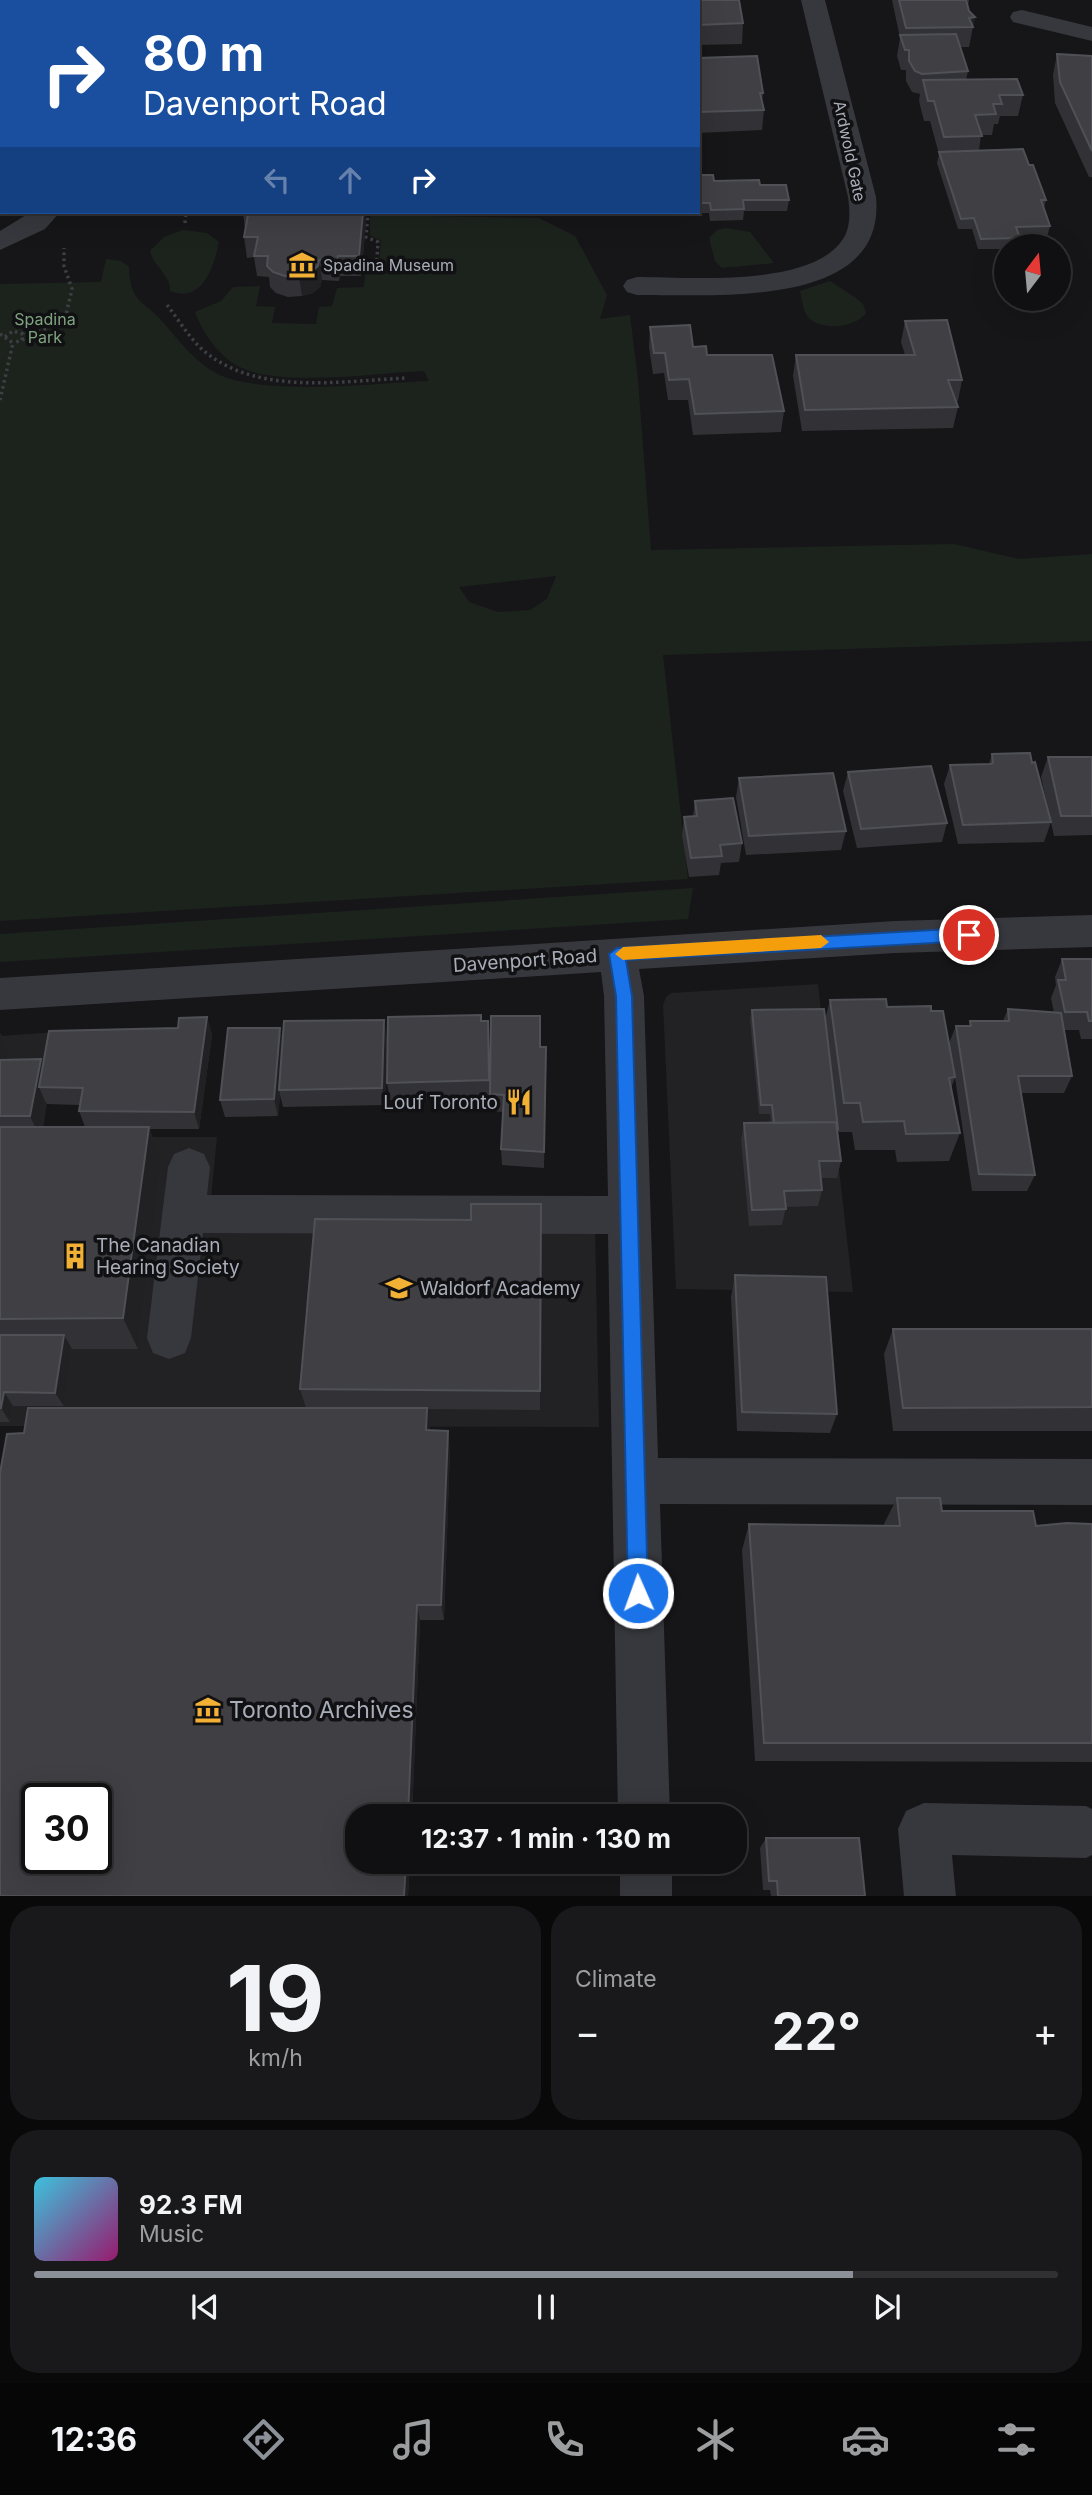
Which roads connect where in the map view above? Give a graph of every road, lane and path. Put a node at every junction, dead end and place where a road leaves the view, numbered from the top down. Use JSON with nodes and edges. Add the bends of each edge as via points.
{"nodes":[{"id":1,"x":813,"y":0,"type":"edge"},
{"id":2,"x":1022,"y":17,"type":"dead end"},
{"id":3,"x":1092,"y":34,"type":"edge"},
{"id":4,"x":44,"y":214,"type":"edge"},
{"id":5,"x":186,"y":214,"type":"edge"},
{"id":6,"x":368,"y":214,"type":"edge"},
{"id":7,"x":185,"y":223,"type":"dead end"},
{"id":8,"x":66,"y":238,"type":"dead end"},
{"id":9,"x":0,"y":242,"type":"edge"},
{"id":10,"x":377,"y":259,"type":"dead end"},
{"id":11,"x":637,"y":286,"type":"dead end"},
{"id":12,"x":167,"y":305,"type":"dead end"},
{"id":13,"x":2,"y":335,"type":"edge"},
{"id":14,"x":22,"y":340,"type":"junction"},
{"id":15,"x":13,"y":343,"type":"junction"},
{"id":16,"x":406,"y":377,"type":"dead end"},
{"id":17,"x":0,"y":400,"type":"edge"},
{"id":18,"x":1092,"y":931,"type":"edge"},
{"id":19,"x":617,"y":954,"type":"junction"},
{"id":20,"x":0,"y":994,"type":"edge"},
{"id":21,"x":189,"y":1167,"type":"dead end"},
{"id":22,"x":183,"y":1214,"type":"junction"},
{"id":23,"x":629,"y":1215,"type":"junction"},
{"id":24,"x":169,"y":1338,"type":"dead end"},
{"id":25,"x":635,"y":1481,"type":"junction"},
{"id":26,"x":1092,"y":1482,"type":"edge"},
{"id":27,"x":644,"y":1804,"type":"edge"},
{"id":28,"x":1086,"y":1832,"type":"dead end"},
{"id":29,"x":646,"y":1874,"type":"edge"},
{"id":30,"x":646,"y":1896,"type":"edge"},
{"id":31,"x":930,"y":1896,"type":"edge"}],
"edges":[{"from":1,"to":11,"type":"street","name":"Ardwold Gate","via":[[862,197],[862,226],[851,249],[797,277]]},
{"from":2,"to":3,"type":"street"},
{"from":4,"to":9,"type":"street"},
{"from":5,"to":7,"type":"path"},
{"from":6,"to":10,"type":"path","via":[[366,237],[378,242]]},
{"from":8,"to":14,"type":"path","via":[[64,266],[72,289],[65,319]]},
{"from":12,"to":16,"type":"path","via":[[205,351],[238,373],[298,381]]},
{"from":13,"to":14,"type":"path","via":[[17,331],[23,334]]},
{"from":13,"to":15,"type":"path"},
{"from":14,"to":15,"type":"path"},
{"from":15,"to":17,"type":"path"},
{"from":18,"to":19,"type":"street","name":"Davenport Road","via":[[895,937]]},
{"from":19,"to":20,"type":"street","name":"Davenport Road"},
{"from":19,"to":23,"type":"street","via":[[624,996]]},
{"from":21,"to":22,"type":"street"},
{"from":22,"to":23,"type":"street"},
{"from":22,"to":24,"type":"street"},
{"from":23,"to":25,"type":"street"},
{"from":25,"to":26,"type":"street"},
{"from":25,"to":27,"type":"street"},
{"from":28,"to":31,"type":"street","via":[[924,1829]]},
{"from":29,"to":30,"type":"street"}]}
